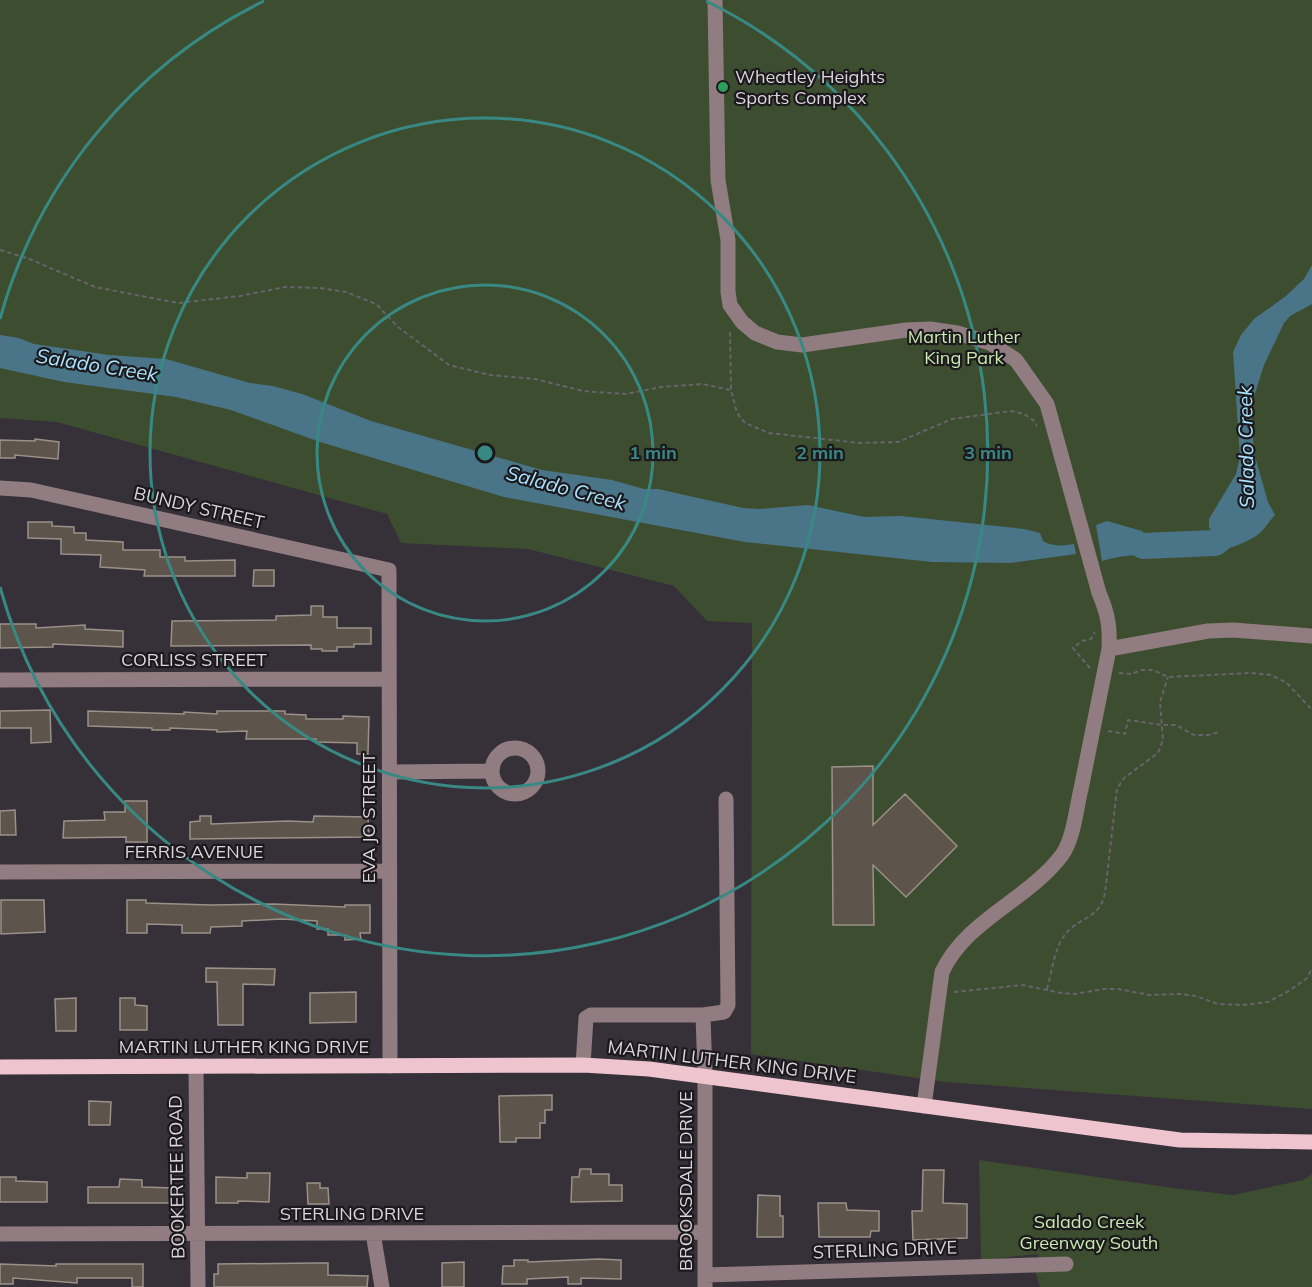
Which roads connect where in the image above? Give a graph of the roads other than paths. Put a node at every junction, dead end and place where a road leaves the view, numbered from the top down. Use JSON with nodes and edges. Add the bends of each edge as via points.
{"nodes":[{"id":1,"x":715,"y":0,"type":"edge"},
{"id":2,"x":0,"y":488,"type":"edge"},
{"id":3,"x":389,"y":570,"type":"joint"},
{"id":4,"x":1312,"y":636,"type":"edge"},
{"id":5,"x":1109,"y":649,"type":"junction"},
{"id":6,"x":388,"y":679,"type":"junction"},
{"id":7,"x":0,"y":680,"type":"edge"},
{"id":8,"x":492,"y":771,"type":"dead end"},
{"id":9,"x":389,"y":772,"type":"junction"},
{"id":10,"x":726,"y":799,"type":"dead end"},
{"id":11,"x":389,"y":871,"type":"junction"},
{"id":12,"x":0,"y":872,"type":"edge"},
{"id":13,"x":703,"y":1016,"type":"junction"},
{"id":14,"x":583,"y":1065,"type":"junction"},
{"id":15,"x":0,"y":1066,"type":"edge"},
{"id":16,"x":196,"y":1066,"type":"junction"},
{"id":17,"x":390,"y":1066,"type":"junction"},
{"id":18,"x":705,"y":1076,"type":"junction"},
{"id":19,"x":924,"y":1106,"type":"junction"},
{"id":20,"x":1307,"y":1142,"type":"edge"},
{"id":21,"x":705,"y":1232,"type":"junction"},
{"id":22,"x":373,"y":1233,"type":"junction"},
{"id":23,"x":0,"y":1234,"type":"edge"},
{"id":24,"x":197,"y":1234,"type":"junction"},
{"id":25,"x":1066,"y":1264,"type":"dead end"},
{"id":26,"x":705,"y":1281,"type":"edge"},
{"id":27,"x":198,"y":1287,"type":"edge"},
{"id":28,"x":382,"y":1287,"type":"edge"}],
"edges":[{"from":1,"to":5,"type":"street","via":[[718,180],[728,240],[730,305],[755,333],[777,342],[802,345],[930,329],[990,343],[1016,360],[1047,404],[1108,615]]},
{"from":2,"to":3,"type":"street","name":"BUNDY STREET","via":[[31,490]]},
{"from":3,"to":6,"type":"street","name":"EVA JO STREET"},
{"from":4,"to":5,"type":"street","via":[[1208,631]]},
{"from":5,"to":19,"type":"street","via":[[1064,853],[1044,875],[960,943],[949,957],[942,972]]},
{"from":6,"to":7,"type":"street","name":"CORLISS STREET"},
{"from":6,"to":9,"type":"street","name":"EVA JO STREET"},
{"from":8,"to":9,"type":"street"},
{"from":9,"to":11,"type":"street","name":"EVA JO STREET"},
{"from":10,"to":13,"type":"street","via":[[728,1005],[724,1012]]},
{"from":11,"to":12,"type":"street","name":"FERRIS AVENUE"},
{"from":11,"to":17,"type":"street","name":"EVA JO STREET"},
{"from":13,"to":14,"type":"street","via":[[591,1015],[586,1018]]},
{"from":13,"to":18,"type":"street","name":"BROOKSDALE DRIVE"},
{"from":14,"to":17,"type":"main road","name":"MARTIN LUTHER KING DRIVE"},
{"from":14,"to":18,"type":"main road","name":"MARTIN LUTHER KING DRIVE"},
{"from":15,"to":16,"type":"main road","name":"MARTIN LUTHER KING DRIVE"},
{"from":16,"to":17,"type":"main road","name":"MARTIN LUTHER KING DRIVE"},
{"from":16,"to":24,"type":"street","name":"BOOKERTEE ROAD"},
{"from":18,"to":19,"type":"main road","name":"MARTIN LUTHER KING DRIVE"},
{"from":18,"to":21,"type":"street","name":"BROOKSDALE DRIVE"},
{"from":19,"to":20,"type":"main road","name":"MARTIN LUTHER KING DRIVE","via":[[1180,1140]]},
{"from":21,"to":22,"type":"street","name":"STERLING DRIVE"},
{"from":21,"to":26,"type":"street","name":"BROOKSDALE DRIVE"},
{"from":22,"to":24,"type":"street","name":"STERLING DRIVE"},
{"from":22,"to":28,"type":"street"},
{"from":23,"to":24,"type":"street","name":"STERLING DRIVE"},
{"from":24,"to":27,"type":"street","name":"BOOKERTEE ROAD"},
{"from":25,"to":26,"type":"street","name":"STERLING DRIVE"}]}
